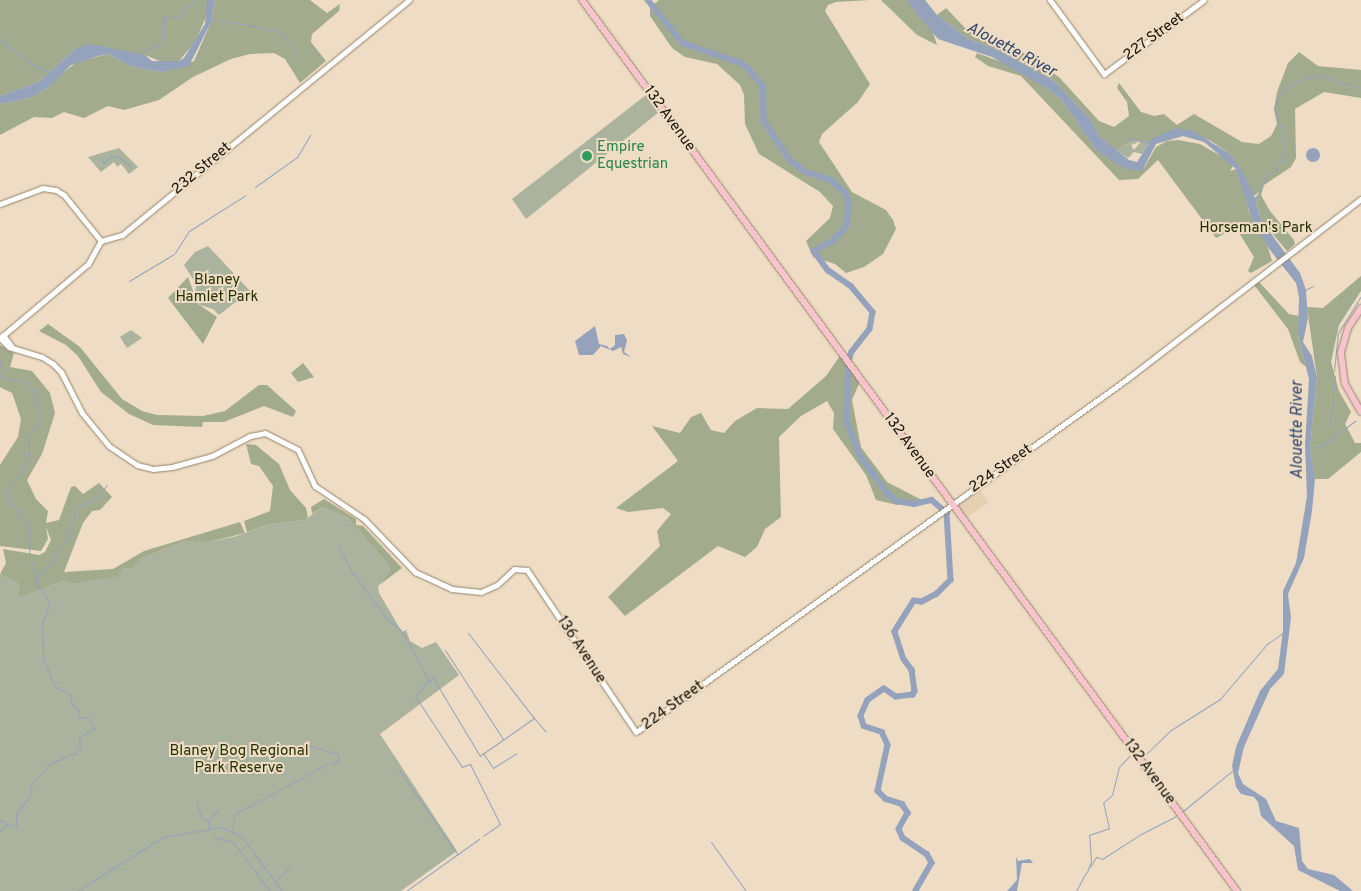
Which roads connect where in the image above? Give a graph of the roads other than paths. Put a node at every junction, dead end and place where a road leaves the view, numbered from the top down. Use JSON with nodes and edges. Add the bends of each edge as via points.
{"nodes":[{"id":1,"x":409,"y":0,"type":"edge"},
{"id":2,"x":582,"y":0,"type":"edge"},
{"id":3,"x":1050,"y":0,"type":"edge"},
{"id":4,"x":1204,"y":0,"type":"edge"},
{"id":5,"x":1361,"y":200,"type":"edge"},
{"id":6,"x":0,"y":204,"type":"edge"},
{"id":7,"x":101,"y":241,"type":"junction"},
{"id":8,"x":1361,"y":308,"type":"edge"},
{"id":9,"x":1,"y":337,"type":"edge"},
{"id":10,"x":1361,"y":412,"type":"edge"},
{"id":11,"x":950,"y":505,"type":"junction"},
{"id":12,"x":636,"y":732,"type":"joint"},
{"id":13,"x":1237,"y":891,"type":"edge"}],
"edges":[{"from":1,"to":7,"type":"street","name":"232 Street","via":[[122,235]]},
{"from":2,"to":11,"type":"main road","name":"132 Avenue"},
{"from":3,"to":4,"type":"street","name":"227 Street","via":[[1104,74]]},
{"from":5,"to":11,"type":"street","name":"224 Street","via":[[1127,379]]},
{"from":6,"to":7,"type":"street","via":[[43,188],[56,190],[64,195]]},
{"from":7,"to":9,"type":"street","via":[[88,264]]},
{"from":8,"to":10,"type":"main road","via":[[1344,339],[1342,368],[1349,393]]},
{"from":9,"to":12,"type":"street","name":"136 Avenue","via":[[12,347],[53,364],[62,372],[82,413],[109,446],[137,465],[152,469],[172,467],[212,456],[250,436],[265,433],[298,450],[316,486],[364,519],[415,572],[452,589],[481,592],[497,585],[514,569],[525,569]]},
{"from":11,"to":12,"type":"street","name":"224 Street"},
{"from":11,"to":13,"type":"main road","name":"132 Avenue"}]}
